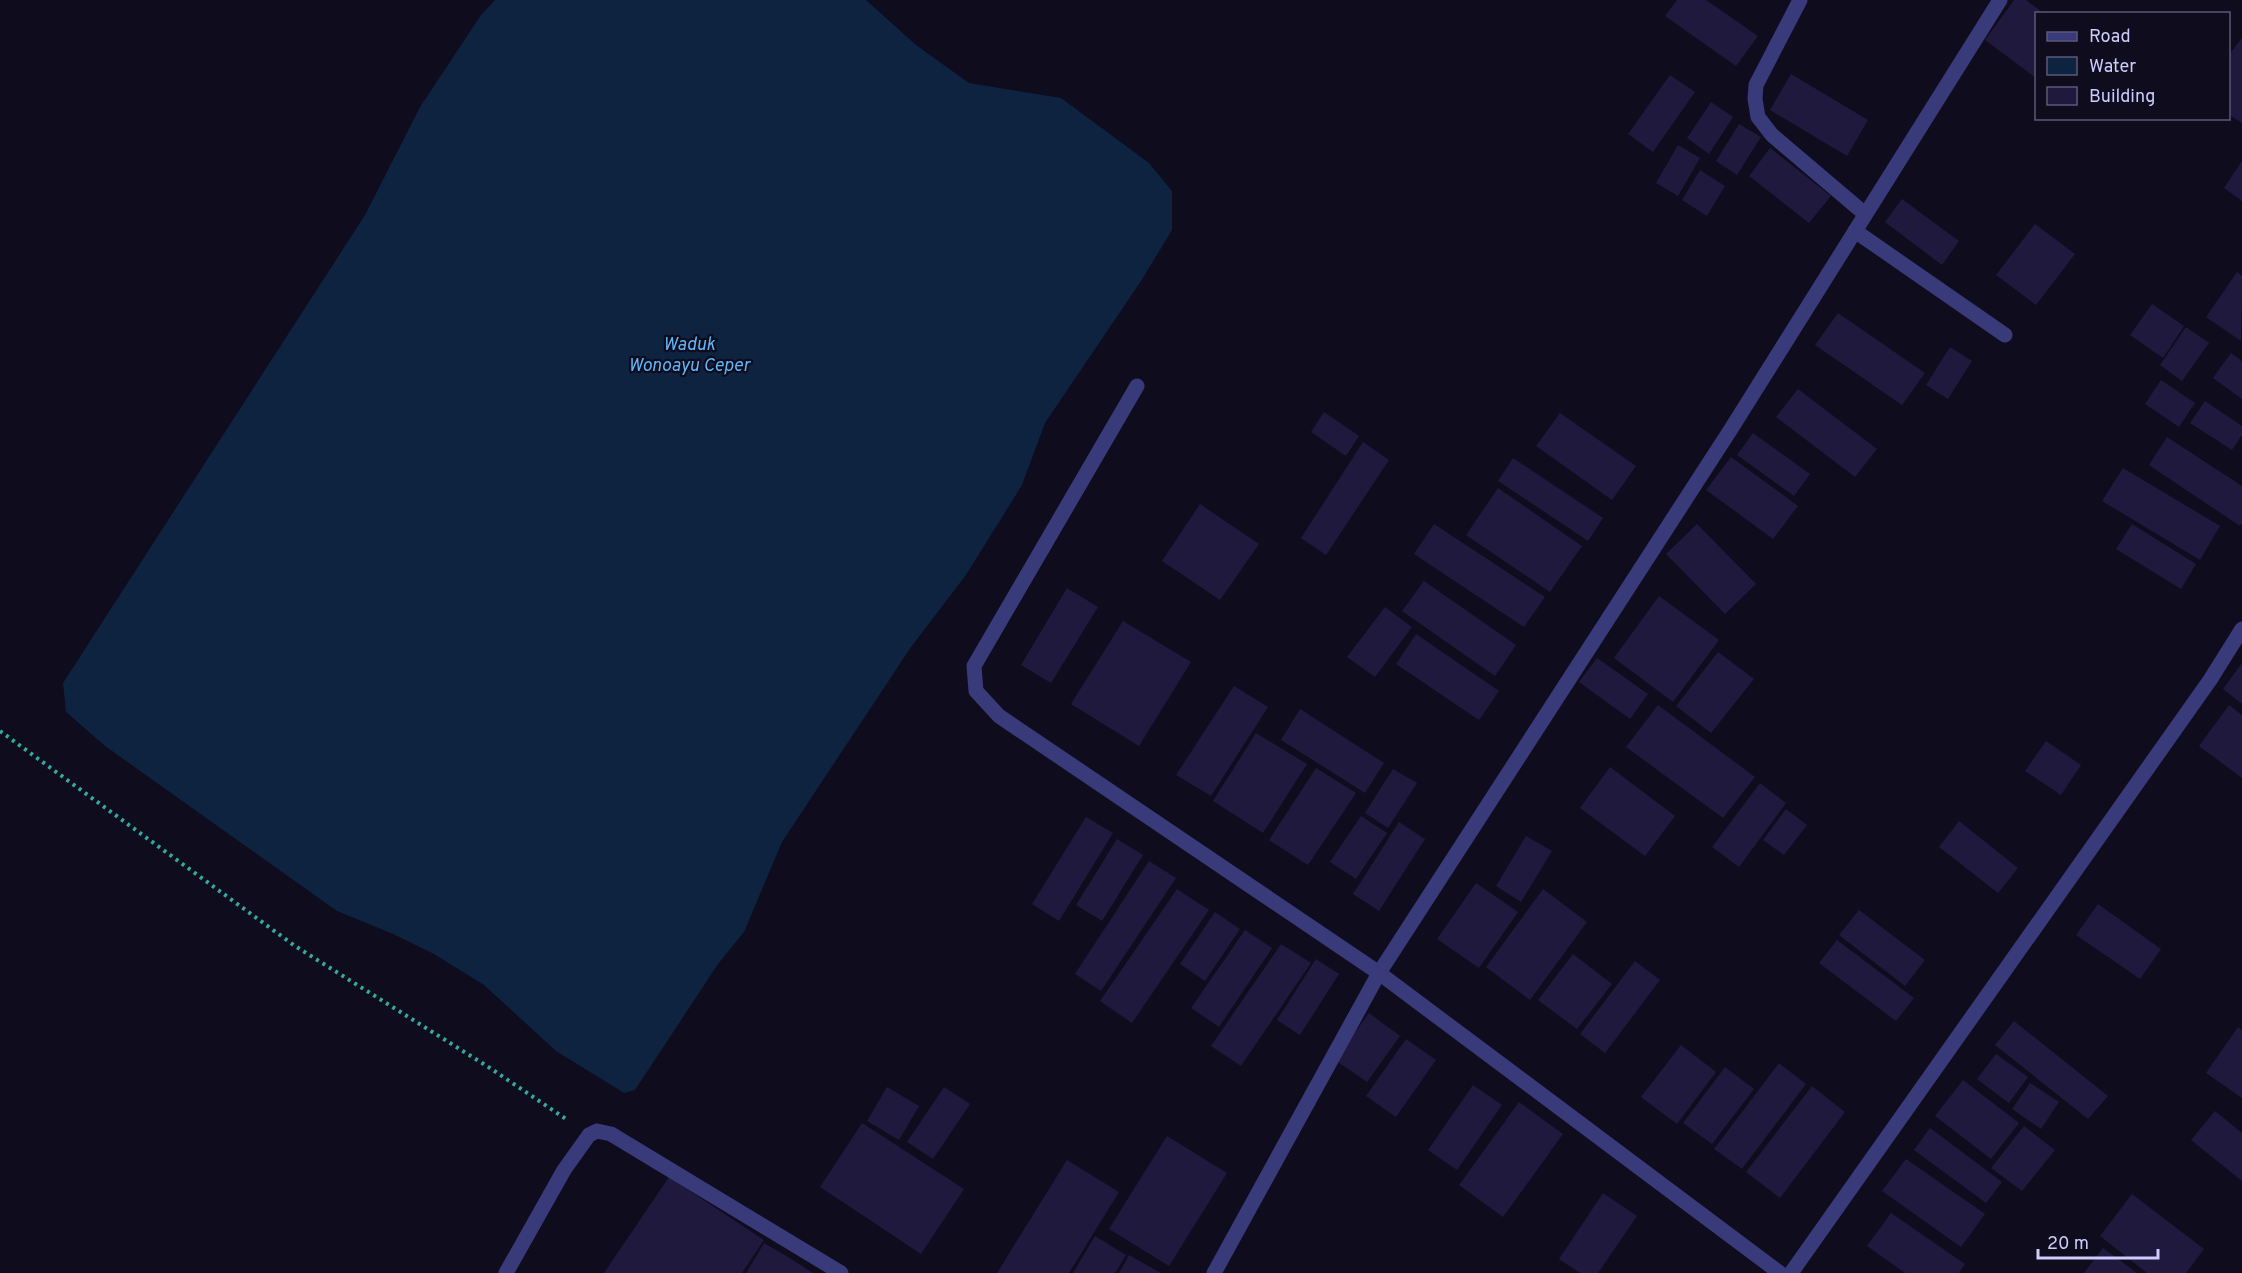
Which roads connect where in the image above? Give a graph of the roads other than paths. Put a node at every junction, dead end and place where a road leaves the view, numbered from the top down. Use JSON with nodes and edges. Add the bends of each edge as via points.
{"nodes":[{"id":1,"x":1800,"y":0,"type":"edge"},
{"id":2,"x":2000,"y":0,"type":"edge"},
{"id":3,"x":1865,"y":214,"type":"junction"},
{"id":4,"x":1855,"y":231,"type":"junction"},
{"id":5,"x":2005,"y":335,"type":"dead end"},
{"id":6,"x":1137,"y":386,"type":"dead end"},
{"id":7,"x":2242,"y":629,"type":"edge"},
{"id":8,"x":1379,"y":973,"type":"junction"},
{"id":9,"x":506,"y":1273,"type":"edge"},
{"id":10,"x":842,"y":1273,"type":"edge"},
{"id":11,"x":1214,"y":1273,"type":"edge"},
{"id":12,"x":1780,"y":1273,"type":"edge"},
{"id":13,"x":1791,"y":1273,"type":"edge"}],
"edges":[{"from":1,"to":3,"type":"street","via":[[1756,85],[1758,117],[1772,135]]},
{"from":2,"to":3,"type":"street"},
{"from":3,"to":4,"type":"street"},
{"from":4,"to":5,"type":"street"},
{"from":4,"to":8,"type":"street"},
{"from":6,"to":8,"type":"street","via":[[988,638],[974,666],[976,691],[999,716]]},
{"from":7,"to":13,"type":"street","via":[[2210,680]]},
{"from":8,"to":11,"type":"street"},
{"from":8,"to":12,"type":"street"},
{"from":9,"to":10,"type":"street","via":[[564,1170],[589,1135],[597,1131],[611,1134]]}]}
